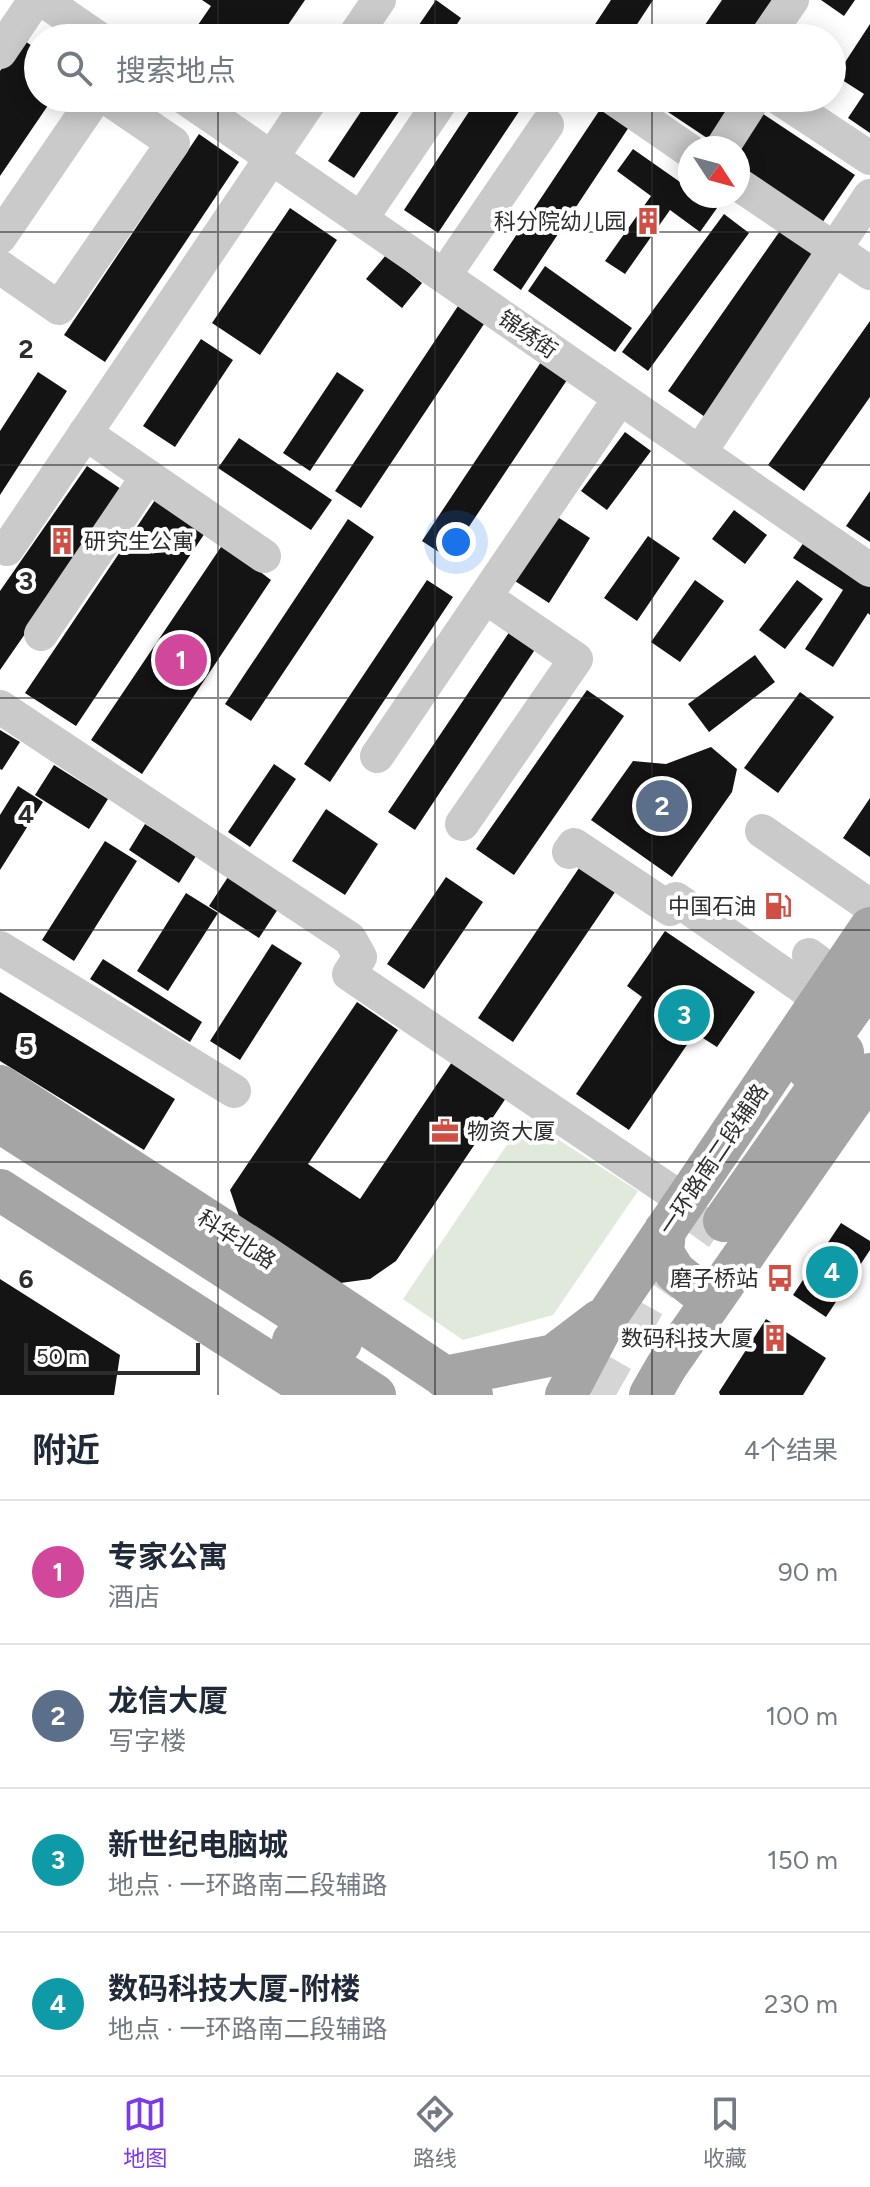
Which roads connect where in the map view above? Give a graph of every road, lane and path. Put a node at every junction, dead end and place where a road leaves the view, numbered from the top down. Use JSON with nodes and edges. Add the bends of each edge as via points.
{"nodes":[{"id":1,"x":35,"y":0,"type":"edge"},
{"id":2,"x":43,"y":0,"type":"edge"},
{"id":3,"x":379,"y":0,"type":"edge"},
{"id":4,"x":792,"y":0,"type":"edge"},
{"id":5,"x":78,"y":24,"type":"edge"},
{"id":6,"x":363,"y":24,"type":"edge"},
{"id":7,"x":776,"y":24,"type":"edge"},
{"id":8,"x":0,"y":52,"type":"edge"},
{"id":9,"x":85,"y":112,"type":"edge"},
{"id":10,"x":148,"y":112,"type":"edge"},
{"id":11,"x":205,"y":112,"type":"edge"},
{"id":12,"x":303,"y":112,"type":"edge"},
{"id":13,"x":434,"y":112,"type":"edge"},
{"id":14,"x":633,"y":112,"type":"edge"},
{"id":15,"x":745,"y":112,"type":"edge"},
{"id":16,"x":800,"y":112,"type":"edge"},
{"id":17,"x":547,"y":125,"type":"dead end"},
{"id":18,"x":730,"y":136,"type":"edge"},
{"id":19,"x":678,"y":143,"type":"edge"},
{"id":20,"x":272,"y":158,"type":"junction"},
{"id":21,"x":870,"y":158,"type":"edge"},
{"id":22,"x":750,"y":192,"type":"edge"},
{"id":23,"x":870,"y":196,"type":"edge"},
{"id":24,"x":361,"y":219,"type":"junction"},
{"id":25,"x":0,"y":237,"type":"edge"},
{"id":26,"x":835,"y":250,"type":"junction"},
{"id":27,"x":0,"y":267,"type":"edge"},
{"id":28,"x":870,"y":273,"type":"edge"},
{"id":29,"x":444,"y":276,"type":"junction"},
{"id":30,"x":620,"y":398,"type":"junction"},
{"id":31,"x":85,"y":433,"type":"junction"},
{"id":32,"x":700,"y":452,"type":"junction"},
{"id":33,"x":148,"y":476,"type":"junction"},
{"id":34,"x":7,"y":549,"type":"dead end"},
{"id":35,"x":264,"y":556,"type":"dead end"},
{"id":36,"x":870,"y":570,"type":"edge"},
{"id":37,"x":485,"y":597,"type":"junction"},
{"id":38,"x":41,"y":634,"type":"dead end"},
{"id":39,"x":0,"y":707,"type":"edge"},
{"id":40,"x":377,"y":756,"type":"dead end"},
{"id":41,"x":462,"y":824,"type":"dead end"},
{"id":42,"x":762,"y":831,"type":"dead end"},
{"id":43,"x":569,"y":852,"type":"dead end"},
{"id":44,"x":870,"y":906,"type":"edge"},
{"id":45,"x":870,"y":928,"type":"edge"},
{"id":46,"x":0,"y":948,"type":"edge"},
{"id":47,"x":834,"y":978,"type":"edge"},
{"id":48,"x":870,"y":1015,"type":"edge"},
{"id":49,"x":870,"y":1074,"type":"edge"},
{"id":50,"x":0,"y":1086,"type":"edge"},
{"id":51,"x":234,"y":1091,"type":"dead end"},
{"id":52,"x":0,"y":1122,"type":"edge"},
{"id":53,"x":0,"y":1151,"type":"edge"},
{"id":54,"x":0,"y":1190,"type":"edge"},
{"id":55,"x":696,"y":1215,"type":"junction"},
{"id":56,"x":721,"y":1287,"type":"junction"},
{"id":57,"x":265,"y":1308,"type":"junction"},
{"id":58,"x":608,"y":1315,"type":"junction"},
{"id":59,"x":659,"y":1386,"type":"edge"},
{"id":60,"x":454,"y":1391,"type":"edge"},
{"id":61,"x":320,"y":1395,"type":"edge"},
{"id":62,"x":375,"y":1395,"type":"edge"},
{"id":63,"x":566,"y":1395,"type":"edge"}],
"edges":[{"from":1,"to":8,"type":"street"},
{"from":2,"to":5,"type":"street"},
{"from":3,"to":6,"type":"street"},
{"from":4,"to":7,"type":"street"},
{"from":9,"to":25,"type":"street"},
{"from":10,"to":27,"type":"street","via":[[173,143],[59,308]]},
{"from":11,"to":20,"type":"street","name":"锦绣街"},
{"from":12,"to":20,"type":"street"},
{"from":13,"to":24,"type":"street"},
{"from":14,"to":19,"type":"street"},
{"from":15,"to":18,"type":"street"},
{"from":16,"to":21,"type":"street"},
{"from":17,"to":29,"type":"street"},
{"from":20,"to":24,"type":"street","name":"锦绣街"},
{"from":20,"to":31,"type":"street"},
{"from":22,"to":26,"type":"street"},
{"from":23,"to":26,"type":"street"},
{"from":24,"to":29,"type":"street","name":"锦绣街"},
{"from":26,"to":28,"type":"street"},
{"from":26,"to":32,"type":"street"},
{"from":29,"to":30,"type":"street","name":"锦绣街"},
{"from":30,"to":32,"type":"street","name":"锦绣街"},
{"from":30,"to":37,"type":"street"},
{"from":31,"to":33,"type":"street"},
{"from":31,"to":34,"type":"street"},
{"from":32,"to":36,"type":"street","name":"锦绣街"},
{"from":33,"to":35,"type":"street"},
{"from":33,"to":38,"type":"street"},
{"from":37,"to":40,"type":"street"},
{"from":37,"to":41,"type":"street","via":[[576,659]]},
{"from":39,"to":55,"type":"street","via":[[350,939],[360,957],[349,974]]},
{"from":42,"to":44,"type":"street"},
{"from":43,"to":47,"type":"street","via":[[574,845],[670,909],[676,899]]},
{"from":45,"to":47,"type":"main road"},
{"from":46,"to":51,"type":"street"},
{"from":47,"to":55,"type":"main road"},
{"from":48,"to":55,"type":"main road"},
{"from":49,"to":56,"type":"main road"},
{"from":50,"to":60,"type":"main road","name":"科华北路","via":[[262,1255]]},
{"from":52,"to":57,"type":"main road","name":"科华北路"},
{"from":53,"to":57,"type":"main road","name":"科华北路"},
{"from":54,"to":61,"type":"main road"},
{"from":55,"to":56,"type":"main road","via":[[663,1253],[695,1288]]},
{"from":55,"to":58,"type":"main road","name":"一环路南二段辅路"},
{"from":56,"to":59,"type":"main road"},
{"from":57,"to":60,"type":"main road","name":"科华北路"},
{"from":57,"to":62,"type":"main road","name":"科华北路"},
{"from":58,"to":60,"type":"main road","via":[[554,1355]]},
{"from":58,"to":63,"type":"main road","name":"一环路南二段辅路"}]}
